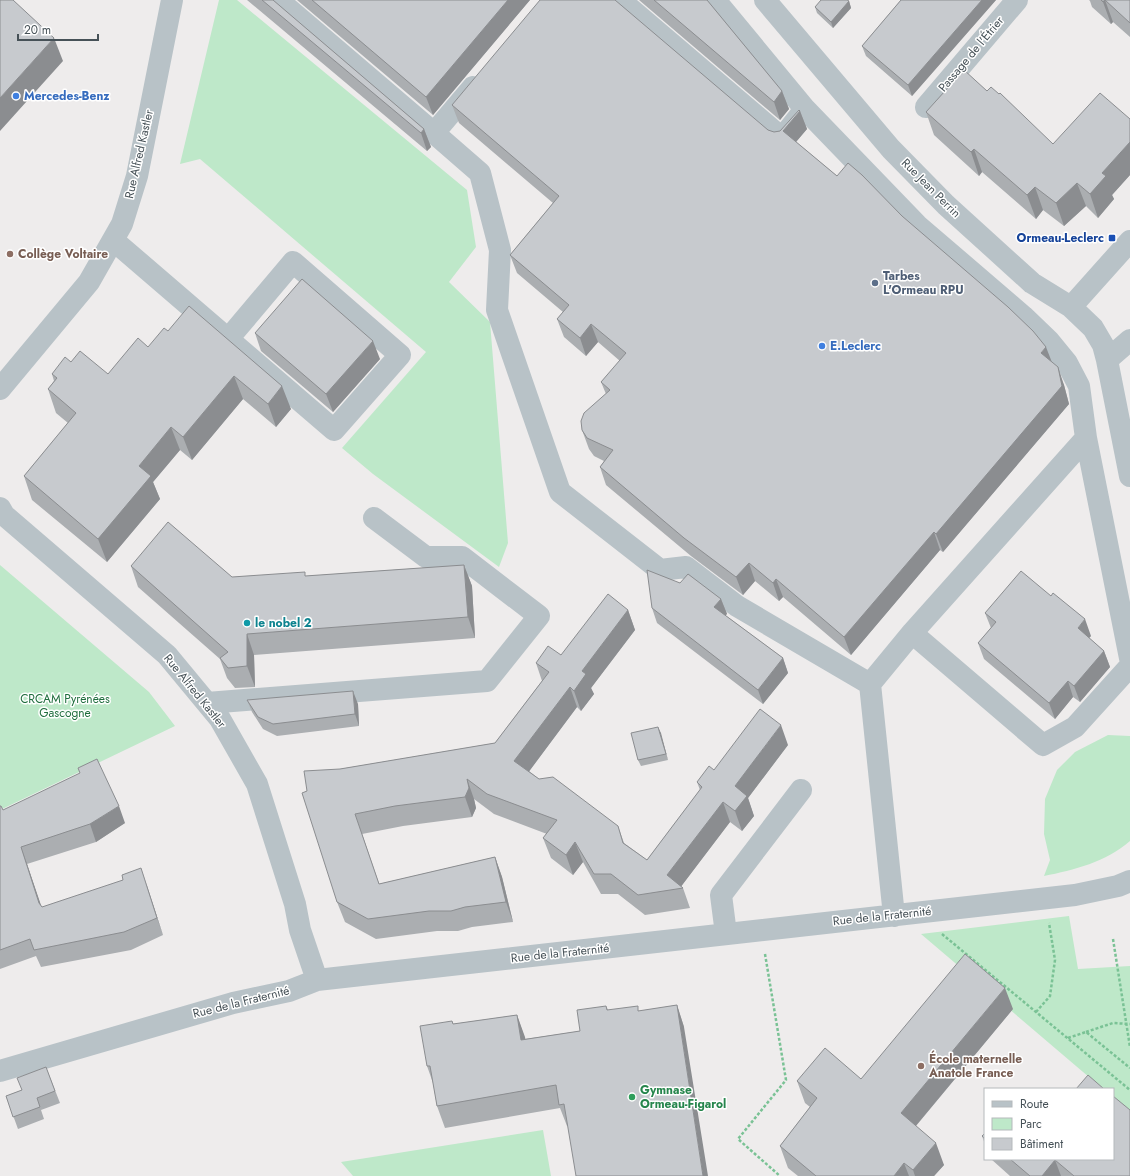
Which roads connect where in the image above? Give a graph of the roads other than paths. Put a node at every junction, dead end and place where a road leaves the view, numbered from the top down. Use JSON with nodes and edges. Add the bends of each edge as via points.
{"nodes":[{"id":1,"x":172,"y":0,"type":"edge"},
{"id":2,"x":278,"y":0,"type":"edge"},
{"id":3,"x":620,"y":0,"type":"edge"},
{"id":4,"x":714,"y":0,"type":"edge"},
{"id":5,"x":765,"y":0,"type":"edge"},
{"id":6,"x":1017,"y":0,"type":"edge"},
{"id":7,"x":488,"y":69,"type":"edge"},
{"id":8,"x":926,"y":107,"type":"dead end"},
{"id":9,"x":805,"y":109,"type":"junction"},
{"id":10,"x":434,"y":133,"type":"junction"},
{"id":11,"x":113,"y":240,"type":"junction"},
{"id":12,"x":1130,"y":241,"type":"edge"},
{"id":13,"x":1071,"y":307,"type":"junction"},
{"id":14,"x":228,"y":338,"type":"junction"},
{"id":15,"x":1130,"y":340,"type":"edge"},
{"id":16,"x":1107,"y":360,"type":"junction"},
{"id":17,"x":0,"y":389,"type":"edge"},
{"id":18,"x":1086,"y":438,"type":"junction"},
{"id":19,"x":1130,"y":476,"type":"edge"},
{"id":20,"x":0,"y":508,"type":"edge"},
{"id":21,"x":374,"y":518,"type":"dead end"},
{"id":22,"x":912,"y":633,"type":"junction"},
{"id":23,"x":1130,"y":658,"type":"edge"},
{"id":24,"x":1130,"y":666,"type":"edge"},
{"id":25,"x":870,"y":684,"type":"junction"},
{"id":26,"x":207,"y":703,"type":"junction"},
{"id":27,"x":801,"y":790,"type":"dead end"},
{"id":28,"x":1130,"y":881,"type":"edge"},
{"id":29,"x":894,"y":916,"type":"junction"},
{"id":30,"x":726,"y":934,"type":"junction"},
{"id":31,"x":318,"y":980,"type":"junction"},
{"id":32,"x":0,"y":1071,"type":"edge"}],
"edges":[{"from":1,"to":11,"type":"street","name":"Rue Alfred Kastler","via":[[137,176],[122,224]]},
{"from":2,"to":10,"type":"street"},
{"from":3,"to":9,"type":"street","via":[[782,138]]},
{"from":4,"to":9,"type":"street"},
{"from":5,"to":13,"type":"street","name":"Rue Jean Perrin","via":[[891,149],[946,205],[1032,283]]},
{"from":6,"to":8,"type":"street","name":"Passage de l'Étrier"},
{"from":7,"to":10,"type":"street"},
{"from":9,"to":18,"type":"street","via":[[917,225],[1049,341],[1067,363],[1078,386]]},
{"from":10,"to":25,"type":"street","via":[[480,173],[500,250],[497,310],[560,492],[660,570],[686,566],[737,606]]},
{"from":11,"to":14,"type":"street"},
{"from":11,"to":17,"type":"street","name":"Rue Alfred Kastler","via":[[89,282]]},
{"from":12,"to":13,"type":"street"},
{"from":13,"to":16,"type":"street","name":"Rue Jean Perrin","via":[[1093,328],[1103,345]]},
{"from":14,"to":14,"type":"street","via":[[334,430],[400,355],[293,262]]},
{"from":15,"to":16,"type":"street"},
{"from":16,"to":19,"type":"street","name":"Rue Jean Perrin"},
{"from":18,"to":22,"type":"street"},
{"from":18,"to":23,"type":"street"},
{"from":20,"to":26,"type":"street","name":"Rue Alfred Kastler","via":[[4,515],[167,655]]},
{"from":21,"to":26,"type":"street","via":[[426,557],[462,557],[539,616],[487,680]]},
{"from":22,"to":24,"type":"street","via":[[1043,745],[1075,727]]},
{"from":22,"to":25,"type":"street"},
{"from":25,"to":29,"type":"street"},
{"from":26,"to":31,"type":"street","name":"Rue Alfred Kastler","via":[[220,719],[257,784],[296,904],[300,930]]},
{"from":27,"to":30,"type":"street","via":[[721,895]]},
{"from":28,"to":29,"type":"street","name":"Rue de la Fraternité","via":[[1075,895]]},
{"from":29,"to":30,"type":"street","name":"Rue de la Fraternité"},
{"from":30,"to":31,"type":"street","name":"Rue de la Fraternité"},
{"from":31,"to":32,"type":"street","name":"Rue de la Fraternité","via":[[289,991],[233,1003]]}]}
